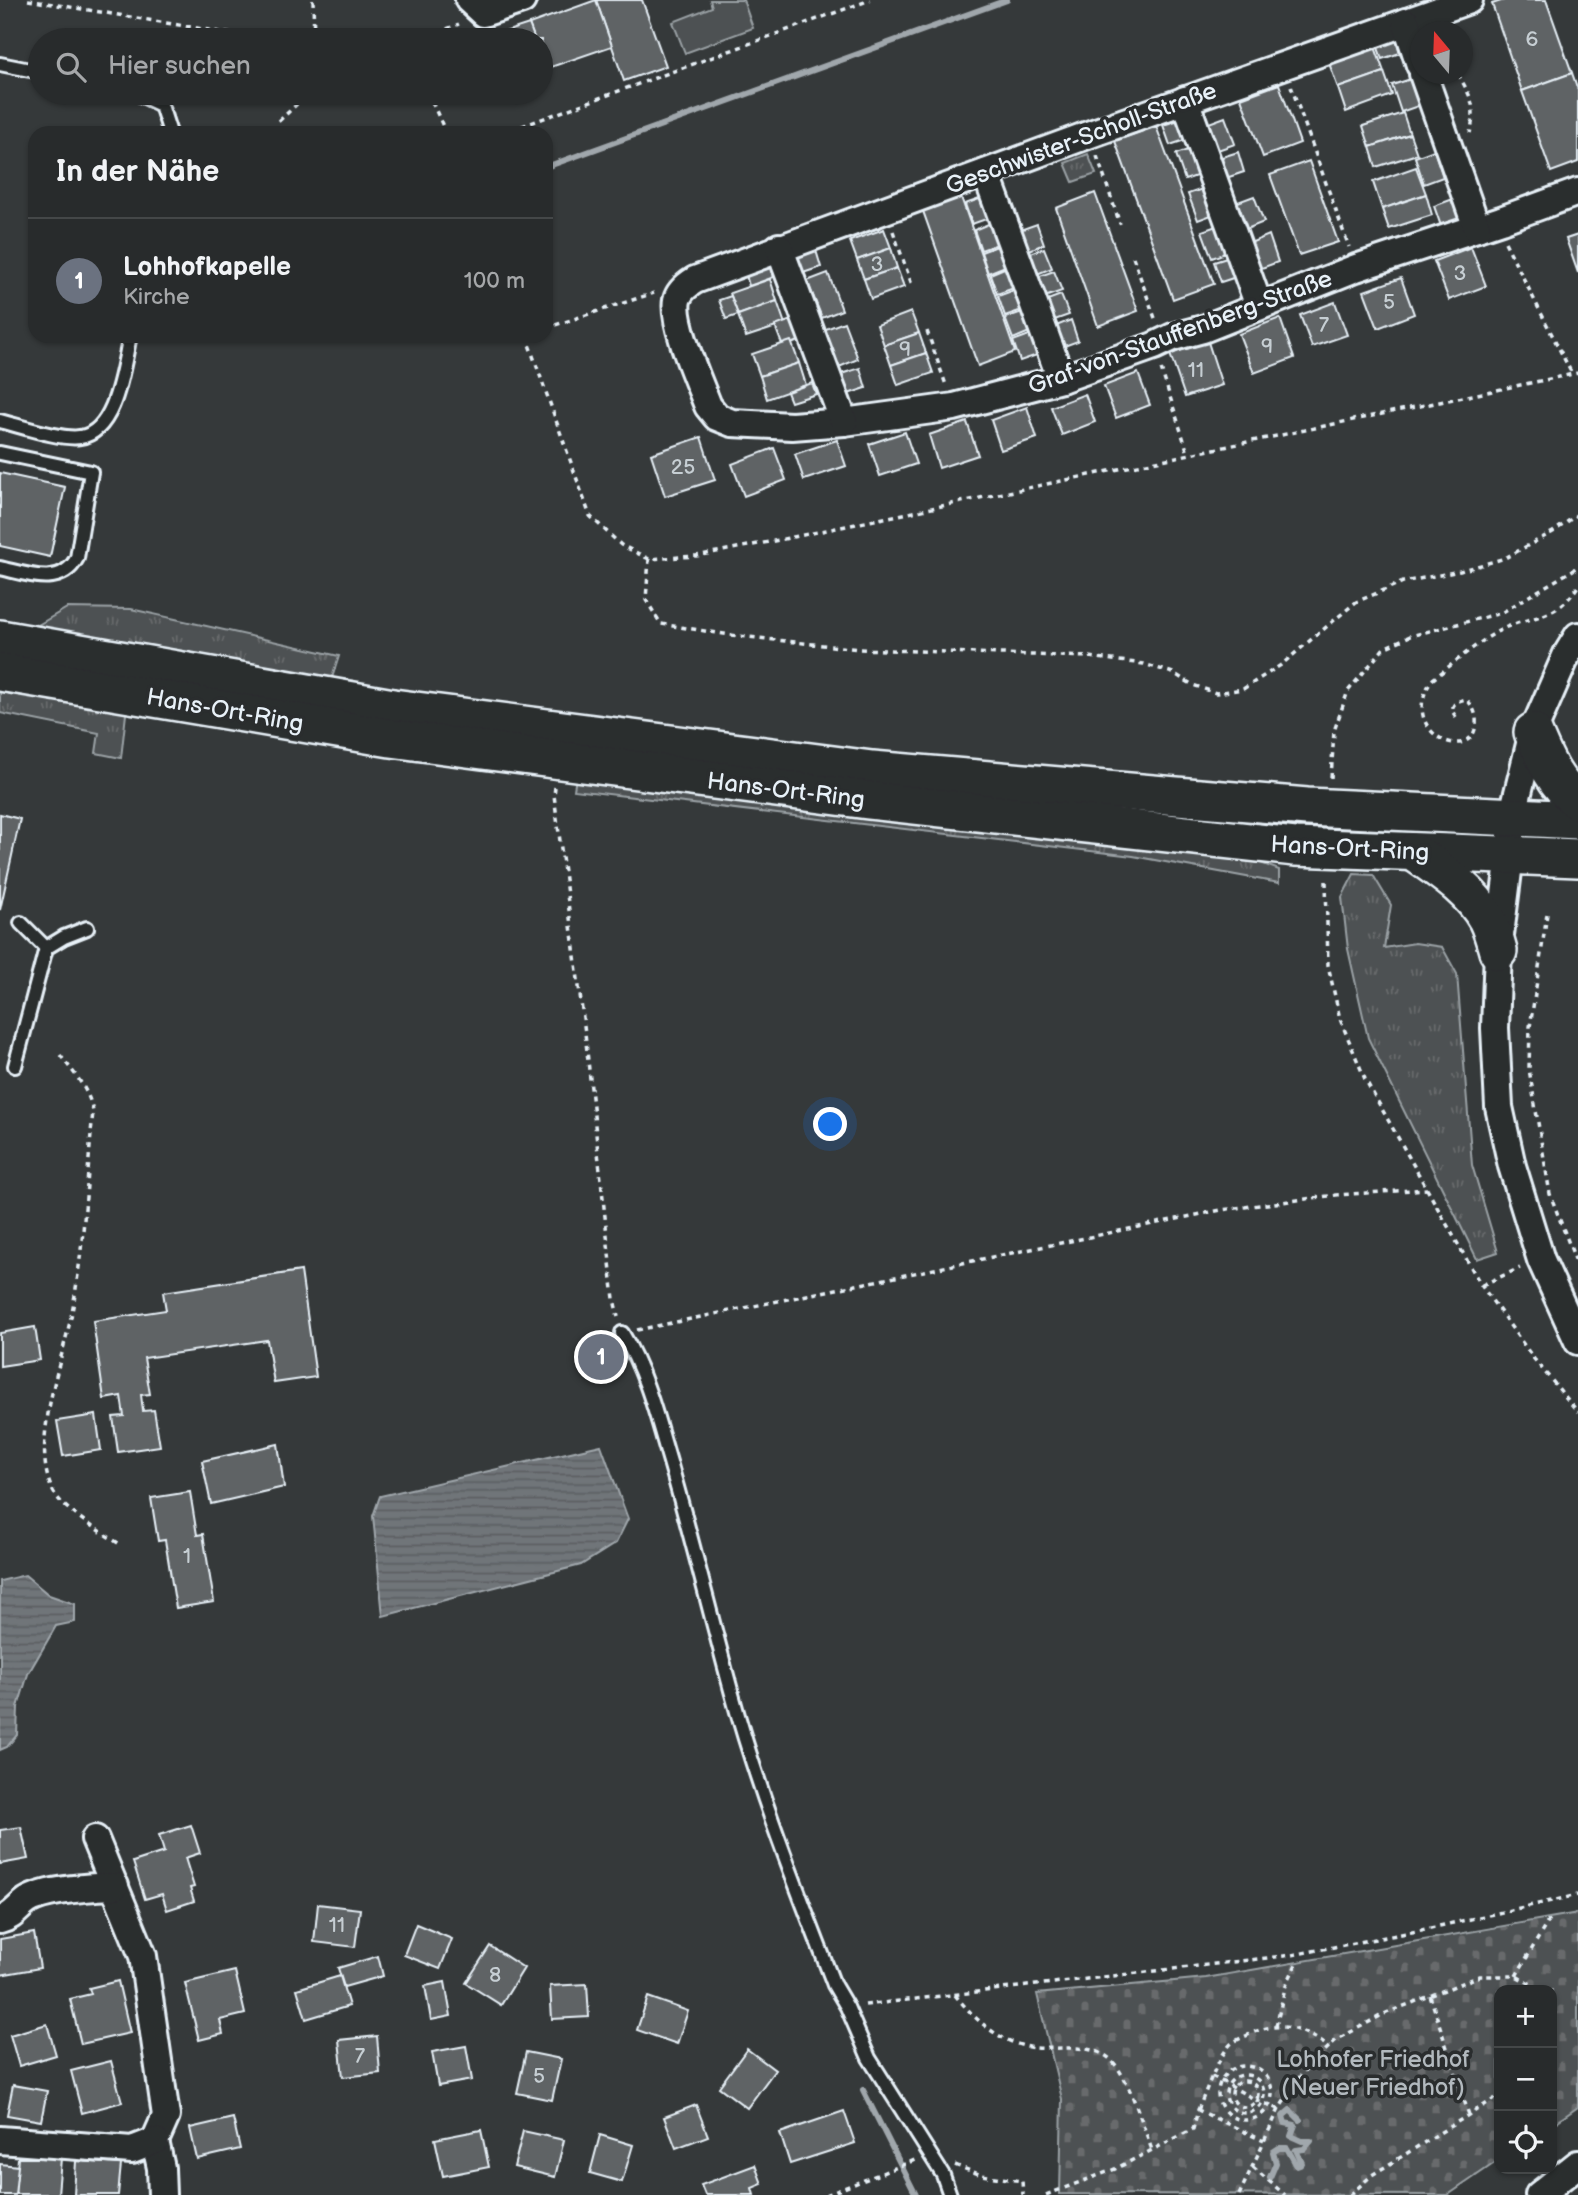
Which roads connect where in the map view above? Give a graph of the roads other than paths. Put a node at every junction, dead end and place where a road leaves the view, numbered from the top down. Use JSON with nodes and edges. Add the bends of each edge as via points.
{"nodes":[{"id":1,"x":522,"y":0,"type":"edge"},
{"id":2,"x":1469,"y":0,"type":"edge"},
{"id":3,"x":476,"y":7,"type":"edge"},
{"id":4,"x":1406,"y":22,"type":"junction"},
{"id":5,"x":1410,"y":34,"type":"edge"},
{"id":6,"x":0,"y":64,"type":"edge"},
{"id":7,"x":28,"y":70,"type":"edge"},
{"id":8,"x":1427,"y":84,"type":"edge"},
{"id":9,"x":1185,"y":100,"type":"junction"},
{"id":10,"x":161,"y":105,"type":"edge"},
{"id":11,"x":168,"y":126,"type":"edge"},
{"id":12,"x":986,"y":173,"type":"junction"},
{"id":13,"x":1578,"y":191,"type":"edge"},
{"id":14,"x":1486,"y":225,"type":"junction"},
{"id":15,"x":779,"y":247,"type":"junction"},
{"id":16,"x":695,"y":280,"type":"joint"},
{"id":17,"x":1259,"y":306,"type":"junction"},
{"id":18,"x":128,"y":343,"type":"edge"},
{"id":19,"x":1060,"y":379,"type":"junction"},
{"id":20,"x":0,"y":421,"type":"edge"},
{"id":21,"x":844,"y":422,"type":"junction"},
{"id":22,"x":0,"y":453,"type":"edge"},
{"id":23,"x":0,"y":568,"type":"edge"},
{"id":24,"x":1578,"y":636,"type":"edge"},
{"id":25,"x":0,"y":639,"type":"edge"},
{"id":26,"x":0,"y":672,"type":"edge"},
{"id":27,"x":1534,"y":732,"type":"junction"},
{"id":28,"x":1578,"y":801,"type":"edge"},
{"id":29,"x":1512,"y":817,"type":"junction"},
{"id":30,"x":1578,"y":820,"type":"edge"},
{"id":31,"x":1414,"y":852,"type":"junction"},
{"id":32,"x":1510,"y":855,"type":"junction"},
{"id":33,"x":1578,"y":858,"type":"edge"},
{"id":34,"x":21,"y":923,"type":"dead end"},
{"id":35,"x":87,"y":928,"type":"dead end"},
{"id":36,"x":46,"y":948,"type":"junction"},
{"id":37,"x":1498,"y":951,"type":"junction"},
{"id":38,"x":15,"y":1066,"type":"dead end"},
{"id":39,"x":621,"y":1333,"type":"road end"},
{"id":40,"x":1578,"y":1341,"type":"edge"},
{"id":41,"x":95,"y":1839,"type":"dead end"},
{"id":42,"x":115,"y":1886,"type":"junction"},
{"id":43,"x":0,"y":1920,"type":"edge"},
{"id":44,"x":0,"y":2140,"type":"edge"},
{"id":45,"x":155,"y":2140,"type":"junction"},
{"id":46,"x":1578,"y":2164,"type":"edge"},
{"id":47,"x":162,"y":2195,"type":"edge"},
{"id":48,"x":950,"y":2195,"type":"edge"},
{"id":49,"x":1539,"y":2195,"type":"edge"}],
"edges":[{"from":1,"to":3,"type":"street"},
{"from":2,"to":4,"type":"street","name":"Geschwister-Scholl-Straße"},
{"from":4,"to":5,"type":"street"},
{"from":4,"to":9,"type":"street","name":"Geschwister-Scholl-Straße"},
{"from":6,"to":7,"type":"lane"},
{"from":8,"to":14,"type":"street"},
{"from":9,"to":12,"type":"street","name":"Geschwister-Scholl-Straße"},
{"from":9,"to":17,"type":"street"},
{"from":10,"to":11,"type":"lane"},
{"from":12,"to":15,"type":"street","name":"Geschwister-Scholl-Straße"},
{"from":12,"to":19,"type":"street"},
{"from":13,"to":14,"type":"street","name":"Graf-von-Stauffenberg-Straße"},
{"from":14,"to":17,"type":"street","name":"Graf-von-Stauffenberg-Straße"},
{"from":15,"to":16,"type":"street","name":"Geschwister-Scholl-Straße"},
{"from":15,"to":21,"type":"street"},
{"from":16,"to":21,"type":"street","name":"Graf-von-Stauffenberg-Straße","via":[[677,298],[676,317],[708,406],[717,417],[755,426]]},
{"from":17,"to":19,"type":"street","name":"Graf-von-Stauffenberg-Straße"},
{"from":18,"to":20,"type":"lane","via":[[112,410],[99,428],[67,437]]},
{"from":19,"to":21,"type":"street","name":"Graf-von-Stauffenberg-Straße","via":[[954,407]]},
{"from":22,"to":23,"type":"lane","via":[[91,472],[71,570],[50,577]]},
{"from":24,"to":27,"type":"street"},
{"from":25,"to":29,"type":"main road","name":"Hans-Ort-Ring","via":[[393,708],[872,770],[1307,807]]},
{"from":26,"to":31,"type":"main road","name":"Hans-Ort-Ring","via":[[391,738],[868,800],[1295,847]]},
{"from":27,"to":28,"type":"main road","via":[[1555,779]]},
{"from":27,"to":29,"type":"street"},
{"from":29,"to":30,"type":"main road","name":"Hans-Ort-Ring"},
{"from":29,"to":32,"type":"street"},
{"from":31,"to":32,"type":"main road","name":"Hans-Ort-Ring"},
{"from":31,"to":37,"type":"main road","via":[[1474,899],[1488,920]]},
{"from":32,"to":33,"type":"main road","name":"Hans-Ort-Ring"},
{"from":32,"to":37,"type":"street"},
{"from":34,"to":36,"type":"lane"},
{"from":35,"to":36,"type":"lane"},
{"from":36,"to":38,"type":"lane"},
{"from":37,"to":40,"type":"street","via":[[1499,1107],[1511,1166],[1541,1260]]},
{"from":39,"to":48,"type":"lane","via":[[636,1356],[653,1404],[775,1833],[834,1985],[869,2058],[943,2175]]},
{"from":41,"to":42,"type":"street"},
{"from":42,"to":43,"type":"street","via":[[74,1888],[28,1900],[10,1918]]},
{"from":42,"to":45,"type":"street","via":[[147,1976],[166,2116]]},
{"from":44,"to":45,"type":"street","via":[[132,2150]]},
{"from":45,"to":47,"type":"street"},
{"from":46,"to":49,"type":"street"}]}
